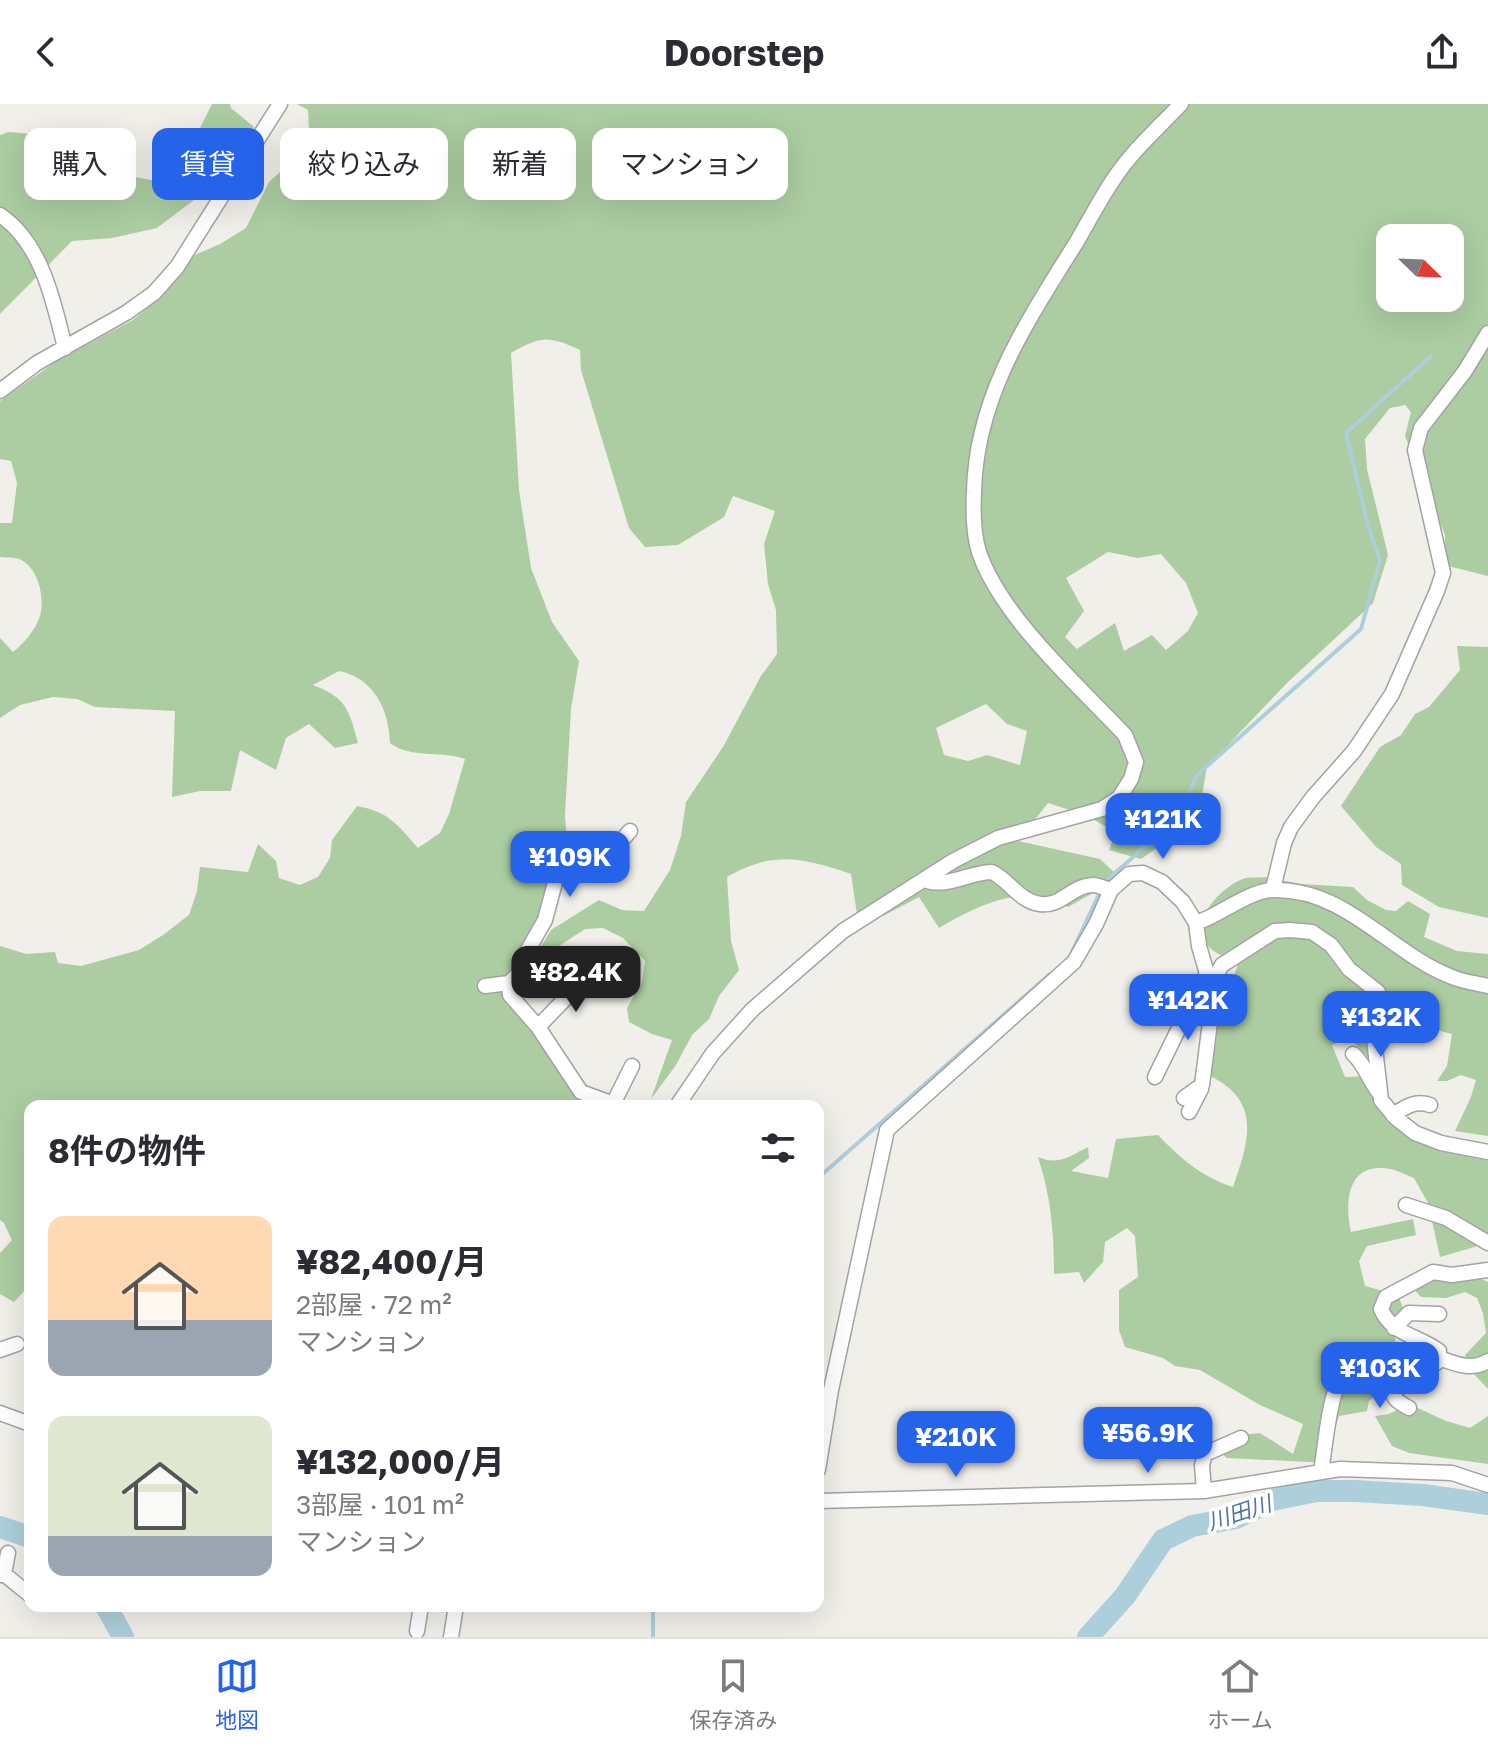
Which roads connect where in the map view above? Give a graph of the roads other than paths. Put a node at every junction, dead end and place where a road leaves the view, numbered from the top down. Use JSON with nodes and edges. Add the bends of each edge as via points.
{"nodes":[{"id":1,"x":280,"y":104,"type":"edge"},
{"id":2,"x":1181,"y":104,"type":"edge"},
{"id":3,"x":0,"y":215,"type":"edge"},
{"id":4,"x":1488,"y":333,"type":"edge"},
{"id":5,"x":65,"y":348,"type":"junction"},
{"id":6,"x":0,"y":391,"type":"edge"},
{"id":7,"x":630,"y":831,"type":"dead end"},
{"id":8,"x":925,"y":880,"type":"junction"},
{"id":9,"x":1273,"y":889,"type":"junction"},
{"id":10,"x":1111,"y":890,"type":"junction"},
{"id":11,"x":1196,"y":923,"type":"junction"},
{"id":12,"x":587,"y":976,"type":"dead end"},
{"id":13,"x":509,"y":983,"type":"junction"},
{"id":14,"x":485,"y":986,"type":"dead end"},
{"id":15,"x":1488,"y":986,"type":"edge"},
{"id":16,"x":1211,"y":998,"type":"junction"},
{"id":17,"x":1202,"y":1012,"type":"junction"},
{"id":18,"x":538,"y":1027,"type":"junction"},
{"id":19,"x":1188,"y":1029,"type":"dead end"},
{"id":20,"x":1353,"y":1054,"type":"dead end"},
{"id":21,"x":632,"y":1066,"type":"dead end"},
{"id":22,"x":1155,"y":1077,"type":"dead end"},
{"id":23,"x":1380,"y":1094,"type":"junction"},
{"id":24,"x":603,"y":1100,"type":"edge"},
{"id":25,"x":618,"y":1100,"type":"edge"},
{"id":26,"x":681,"y":1100,"type":"edge"},
{"id":27,"x":1187,"y":1105,"type":"dead end"},
{"id":28,"x":1430,"y":1105,"type":"dead end"},
{"id":29,"x":1393,"y":1115,"type":"junction"},
{"id":30,"x":1488,"y":1152,"type":"edge"},
{"id":31,"x":1406,"y":1205,"type":"dead end"},
{"id":32,"x":1488,"y":1243,"type":"edge"},
{"id":33,"x":1488,"y":1270,"type":"edge"},
{"id":34,"x":1439,"y":1314,"type":"dead end"},
{"id":35,"x":1394,"y":1328,"type":"junction"},
{"id":36,"x":17,"y":1344,"type":"dead end"},
{"id":37,"x":0,"y":1350,"type":"edge"},
{"id":38,"x":1439,"y":1358,"type":"junction"},
{"id":39,"x":1488,"y":1361,"type":"edge"},
{"id":40,"x":1392,"y":1387,"type":"junction"},
{"id":41,"x":1409,"y":1408,"type":"dead end"},
{"id":42,"x":0,"y":1413,"type":"edge"},
{"id":43,"x":24,"y":1422,"type":"edge"},
{"id":44,"x":824,"y":1433,"type":"edge"},
{"id":45,"x":1241,"y":1438,"type":"dead end"},
{"id":46,"x":1321,"y":1472,"type":"junction"},
{"id":47,"x":1488,"y":1485,"type":"edge"},
{"id":48,"x":1204,"y":1491,"type":"junction"},
{"id":49,"x":824,"y":1501,"type":"edge"},
{"id":50,"x":8,"y":1553,"type":"dead end"},
{"id":51,"x":2,"y":1574,"type":"edge"},
{"id":52,"x":24,"y":1590,"type":"edge"},
{"id":53,"x":420,"y":1612,"type":"edge"},
{"id":54,"x":455,"y":1612,"type":"edge"},
{"id":55,"x":417,"y":1631,"type":"dead end"},
{"id":56,"x":451,"y":1637,"type":"edge"}],
"edges":[{"from":1,"to":5,"type":"street","via":[[177,267],[154,293]]},
{"from":2,"to":8,"type":"street","via":[[1126,162],[1007,357],[978,446],[974,487],[978,549],[991,580],[1015,616],[1125,735],[1136,757],[1131,779],[1119,798],[1102,809],[998,838]]},
{"from":3,"to":5,"type":"street","via":[[45,275]]},
{"from":4,"to":9,"type":"street","via":[[1421,428],[1415,450],[1443,573],[1437,591],[1392,694],[1354,751],[1291,827]]},
{"from":5,"to":6,"type":"street"},
{"from":7,"to":13,"type":"street","via":[[612,844],[565,845],[545,920],[521,971]]},
{"from":8,"to":10,"type":"street","via":[[936,884],[992,872],[1020,896],[1040,904],[1056,904],[1081,887]]},
{"from":8,"to":26,"type":"street","via":[[887,900],[796,970],[713,1053]]},
{"from":9,"to":11,"type":"street"},
{"from":9,"to":15,"type":"street","via":[[1315,896],[1362,919],[1452,977]]},
{"from":10,"to":11,"type":"street","via":[[1129,874],[1143,873],[1162,882]]},
{"from":10,"to":44,"type":"street","via":[[1074,962],[887,1130]]},
{"from":11,"to":16,"type":"street"},
{"from":12,"to":18,"type":"street"},
{"from":13,"to":14,"type":"street"},
{"from":13,"to":18,"type":"street","via":[[510,995]]},
{"from":16,"to":17,"type":"street"},
{"from":16,"to":23,"type":"street","via":[[1222,965],[1246,949],[1275,931],[1312,932],[1378,992],[1382,1024],[1374,1039]]},
{"from":16,"to":27,"type":"street","via":[[1202,1085]]},
{"from":17,"to":19,"type":"street"},
{"from":17,"to":22,"type":"street","via":[[1188,1015],[1181,1024]]},
{"from":18,"to":24,"type":"street","via":[[581,1092]]},
{"from":20,"to":23,"type":"street"},
{"from":21,"to":25,"type":"street"},
{"from":23,"to":29,"type":"street"},
{"from":28,"to":29,"type":"street","via":[[1409,1104]]},
{"from":29,"to":30,"type":"street","via":[[1415,1133]]},
{"from":31,"to":32,"type":"street","via":[[1446,1218]]},
{"from":33,"to":35,"type":"street","via":[[1433,1272],[1386,1297],[1381,1309]]},
{"from":34,"to":35,"type":"street","via":[[1409,1313]]},
{"from":35,"to":38,"type":"street","via":[[1428,1342]]},
{"from":36,"to":37,"type":"street"},
{"from":38,"to":39,"type":"street","via":[[1478,1367]]},
{"from":38,"to":40,"type":"street","via":[[1399,1388]]},
{"from":40,"to":41,"type":"street","via":[[1397,1402]]},
{"from":40,"to":46,"type":"street","via":[[1376,1363],[1364,1359],[1350,1364],[1337,1385]]},
{"from":42,"to":43,"type":"street"},
{"from":45,"to":48,"type":"street","via":[[1205,1454]]},
{"from":46,"to":47,"type":"street","via":[[1452,1473]]},
{"from":46,"to":48,"type":"street"},
{"from":48,"to":49,"type":"street"},
{"from":50,"to":51,"type":"street"},
{"from":51,"to":52,"type":"street"},
{"from":53,"to":55,"type":"street"},
{"from":54,"to":56,"type":"street"}]}
